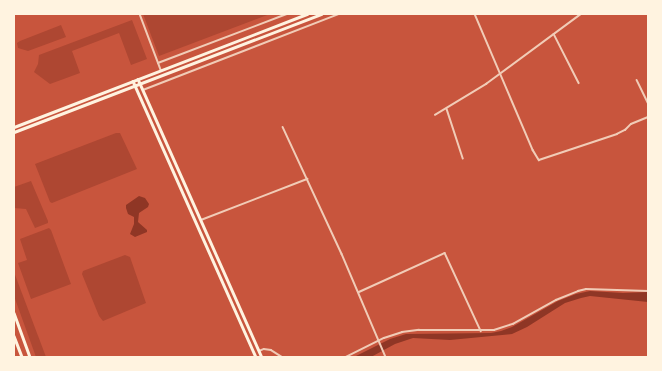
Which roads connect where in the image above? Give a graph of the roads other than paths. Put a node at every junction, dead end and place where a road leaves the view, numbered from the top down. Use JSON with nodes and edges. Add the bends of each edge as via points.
{"nodes":[{"id":1,"x":140,"y":14,"type":"edge"},
{"id":2,"x":287,"y":14,"type":"edge"},
{"id":3,"x":307,"y":14,"type":"edge"},
{"id":4,"x":321,"y":14,"type":"edge"},
{"id":5,"x":339,"y":14,"type":"edge"},
{"id":6,"x":475,"y":14,"type":"edge"},
{"id":7,"x":581,"y":14,"type":"edge"},
{"id":8,"x":554,"y":34,"type":"junction"},
{"id":9,"x":158,"y":63,"type":"junction"},
{"id":10,"x":161,"y":70,"type":"junction"},
{"id":11,"x":502,"y":74,"type":"junction"},
{"id":12,"x":138,"y":79,"type":"junction"},
{"id":13,"x":637,"y":80,"type":"dead end"},
{"id":14,"x":133,"y":81,"type":"junction"},
{"id":15,"x":579,"y":83,"type":"dead end"},
{"id":16,"x":140,"y":84,"type":"junction"},
{"id":17,"x":135,"y":85,"type":"junction"},
{"id":18,"x":143,"y":90,"type":"junction"},
{"id":19,"x":648,"y":103,"type":"edge"},
{"id":20,"x":447,"y":109,"type":"junction"},
{"id":21,"x":434,"y":115,"type":"dead end"},
{"id":22,"x":648,"y":117,"type":"edge"},
{"id":23,"x":14,"y":127,"type":"edge"},
{"id":24,"x":283,"y":127,"type":"dead end"},
{"id":25,"x":14,"y":132,"type":"edge"},
{"id":26,"x":463,"y":158,"type":"dead end"},
{"id":27,"x":307,"y":179,"type":"junction"},
{"id":28,"x":201,"y":220,"type":"junction"},
{"id":29,"x":648,"y":291,"type":"edge"},
{"id":30,"x":359,"y":292,"type":"junction"},
{"id":31,"x":14,"y":313,"type":"edge"},
{"id":32,"x":481,"y":331,"type":"junction"},
{"id":33,"x":14,"y":336,"type":"edge"},
{"id":34,"x":259,"y":351,"type":"junction"},
{"id":35,"x":22,"y":357,"type":"edge"},
{"id":36,"x":30,"y":357,"type":"edge"},
{"id":37,"x":256,"y":357,"type":"edge"},
{"id":38,"x":262,"y":357,"type":"edge"},
{"id":39,"x":282,"y":357,"type":"edge"},
{"id":40,"x":346,"y":357,"type":"edge"},
{"id":41,"x":386,"y":357,"type":"edge"}],
"edges":[{"from":1,"to":9,"type":"street"},
{"from":2,"to":9,"type":"street"},
{"from":3,"to":10,"type":"main road"},
{"from":4,"to":16,"type":"main road"},
{"from":5,"to":18,"type":"street"},
{"from":6,"to":11,"type":"street"},
{"from":7,"to":8,"type":"street"},
{"from":8,"to":11,"type":"street"},
{"from":8,"to":15,"type":"street"},
{"from":9,"to":10,"type":"street"},
{"from":10,"to":12,"type":"main road"},
{"from":11,"to":20,"type":"street"},
{"from":11,"to":22,"type":"street","via":[[539,160],[617,134],[631,124]]},
{"from":12,"to":14,"type":"main road"},
{"from":12,"to":16,"type":"main road"},
{"from":13,"to":19,"type":"street"},
{"from":14,"to":17,"type":"main road"},
{"from":14,"to":23,"type":"main road"},
{"from":16,"to":17,"type":"main road"},
{"from":16,"to":18,"type":"main road"},
{"from":17,"to":25,"type":"main road"},
{"from":17,"to":37,"type":"main road"},
{"from":18,"to":28,"type":"main road"},
{"from":20,"to":21,"type":"street"},
{"from":20,"to":26,"type":"street"},
{"from":24,"to":27,"type":"street"},
{"from":27,"to":28,"type":"street"},
{"from":27,"to":30,"type":"street"},
{"from":28,"to":34,"type":"main road"},
{"from":29,"to":32,"type":"street","via":[[578,291],[506,326]]},
{"from":30,"to":32,"type":"street","via":[[445,253]]},
{"from":30,"to":41,"type":"street"},
{"from":31,"to":36,"type":"main road"},
{"from":32,"to":40,"type":"street","via":[[402,332]]},
{"from":33,"to":35,"type":"main road"},
{"from":34,"to":38,"type":"main road"},
{"from":34,"to":39,"type":"street","via":[[271,350]]}]}
